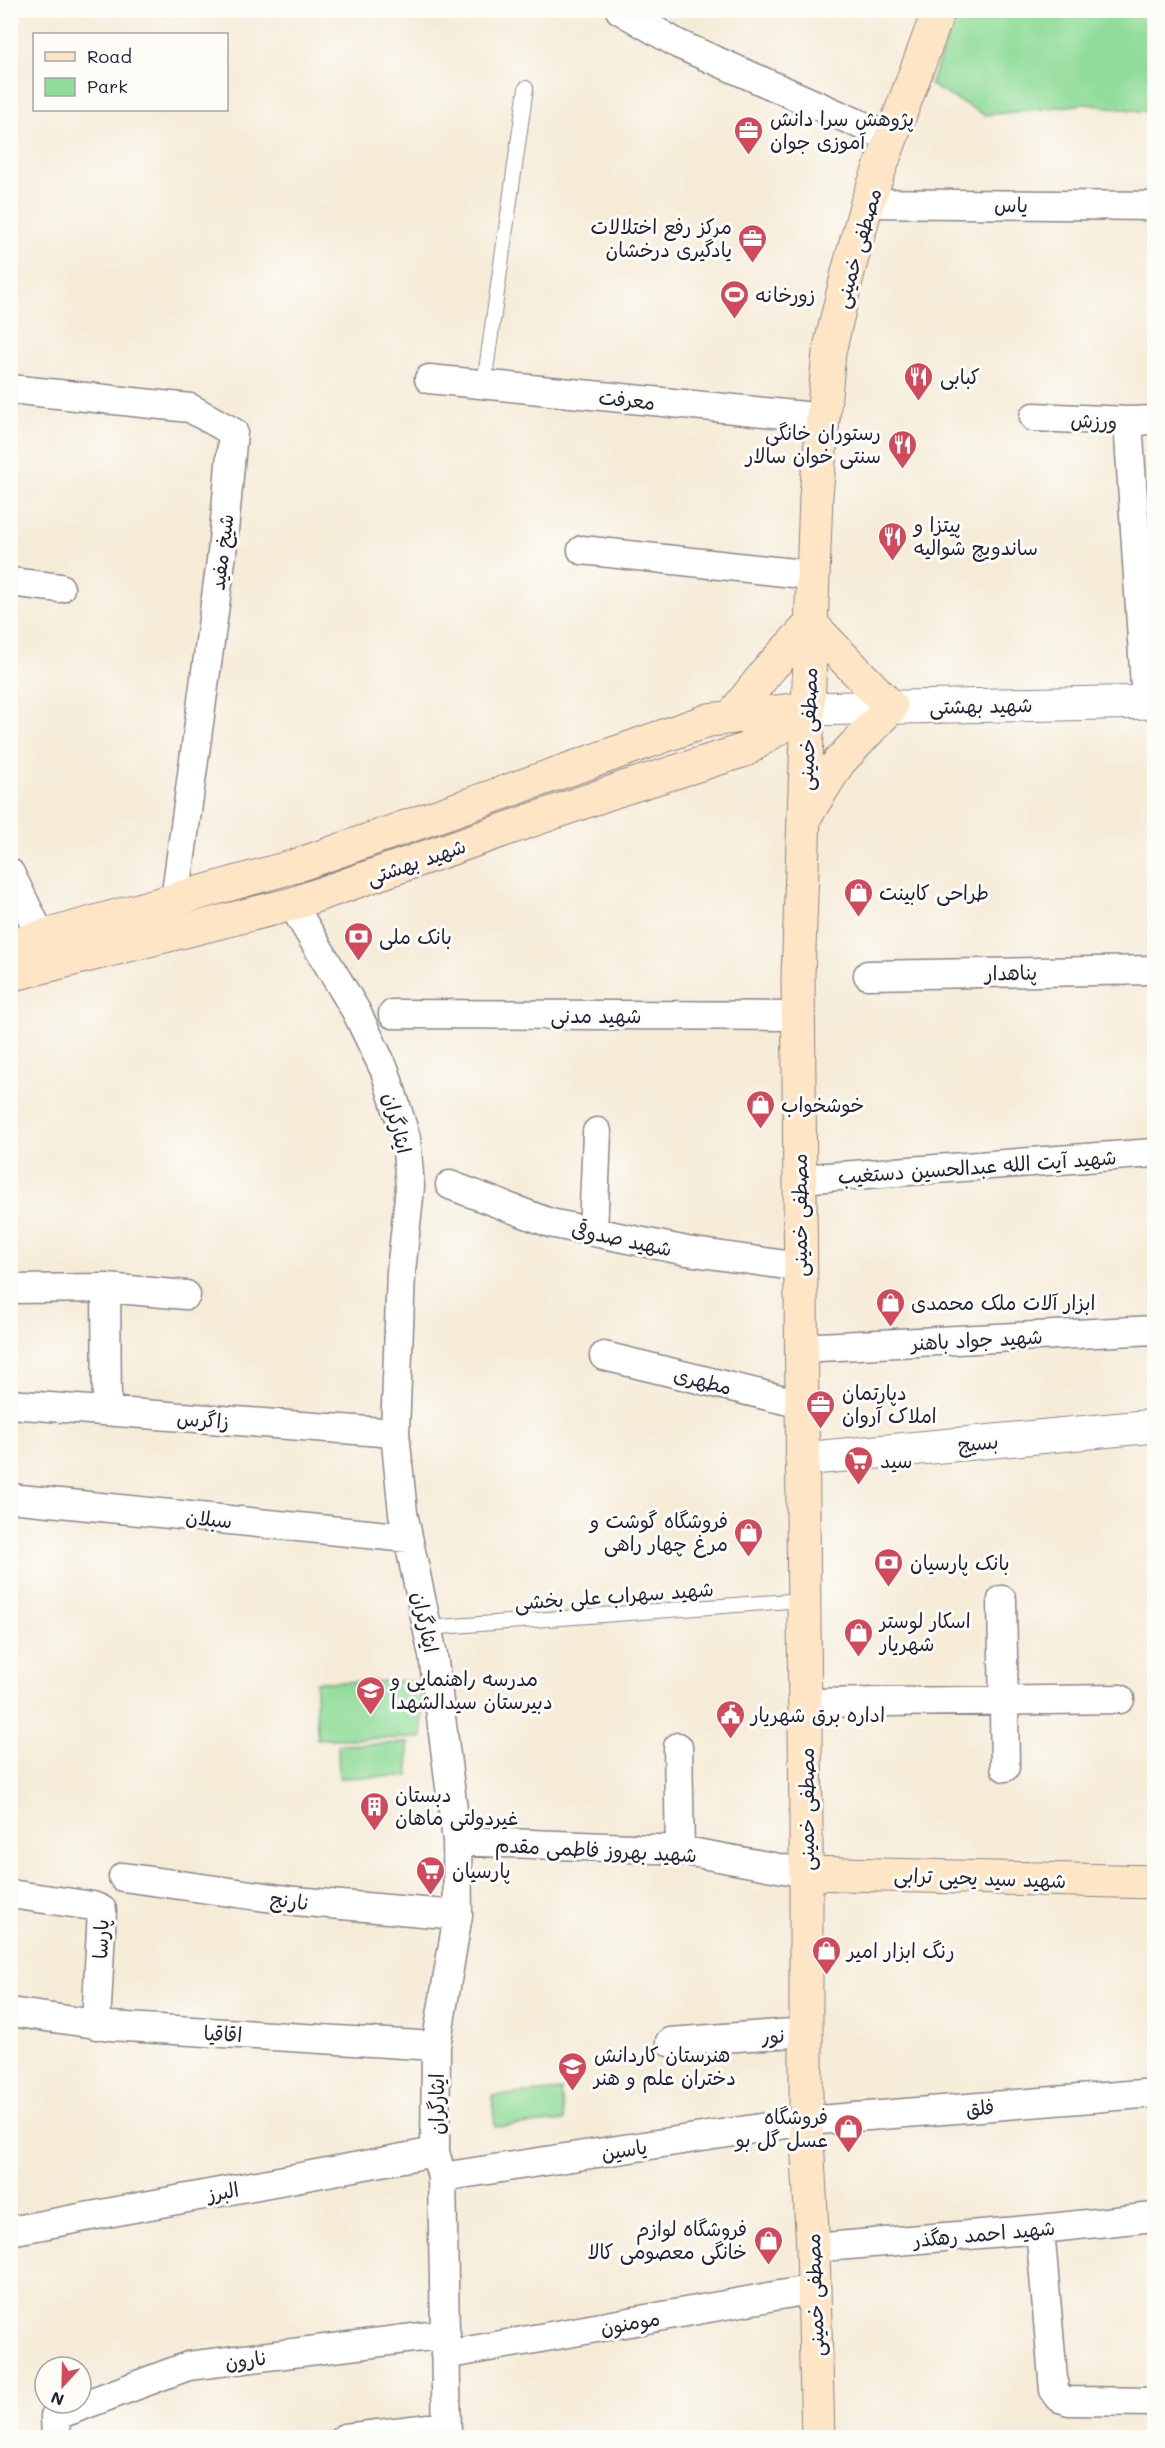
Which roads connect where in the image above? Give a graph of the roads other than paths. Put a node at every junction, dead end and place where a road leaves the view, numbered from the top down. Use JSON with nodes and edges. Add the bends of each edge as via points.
{"nodes":[{"id":1,"x":620,"y":10,"type":"edge"},
{"id":2,"x":939,"y":10,"type":"edge"},
{"id":3,"x":526,"y":88,"type":"dead end"},
{"id":4,"x":891,"y":138,"type":"junction"},
{"id":5,"x":867,"y":203,"type":"junction"},
{"id":6,"x":1155,"y":206,"type":"edge"},
{"id":7,"x":429,"y":379,"type":"dead end"},
{"id":8,"x":484,"y":384,"type":"junction"},
{"id":9,"x":10,"y":389,"type":"edge"},
{"id":10,"x":1034,"y":417,"type":"dead end"},
{"id":11,"x":825,"y":418,"type":"junction"},
{"id":12,"x":1142,"y":420,"type":"edge"},
{"id":13,"x":1144,"y":508,"type":"edge"},
{"id":14,"x":582,"y":550,"type":"dead end"},
{"id":15,"x":812,"y":575,"type":"junction"},
{"id":16,"x":10,"y":582,"type":"edge"},
{"id":17,"x":1147,"y":582,"type":"edge"},
{"id":18,"x":60,"y":588,"type":"dead end"},
{"id":19,"x":811,"y":624,"type":"junction"},
{"id":20,"x":1150,"y":702,"type":"edge"},
{"id":21,"x":891,"y":707,"type":"junction"},
{"id":22,"x":807,"y":709,"type":"junction"},
{"id":23,"x":731,"y":717,"type":"junction"},
{"id":24,"x":805,"y":817,"type":"junction"},
{"id":25,"x":10,"y":873,"type":"edge"},
{"id":26,"x":175,"y":900,"type":"junction"},
{"id":27,"x":292,"y":904,"type":"junction"},
{"id":28,"x":42,"y":938,"type":"junction"},
{"id":29,"x":10,"y":946,"type":"edge"},
{"id":30,"x":1155,"y":970,"type":"edge"},
{"id":31,"x":10,"y":975,"type":"edge"},
{"id":32,"x":868,"y":975,"type":"dead end"},
{"id":33,"x":393,"y":1014,"type":"dead end"},
{"id":34,"x":798,"y":1016,"type":"junction"},
{"id":35,"x":597,"y":1132,"type":"dead end"},
{"id":36,"x":1155,"y":1153,"type":"edge"},
{"id":37,"x":799,"y":1179,"type":"junction"},
{"id":38,"x":450,"y":1185,"type":"dead end"},
{"id":39,"x":593,"y":1232,"type":"junction"},
{"id":40,"x":800,"y":1267,"type":"junction"},
{"id":41,"x":106,"y":1288,"type":"junction"},
{"id":42,"x":10,"y":1289,"type":"edge"},
{"id":43,"x":186,"y":1295,"type":"dead end"},
{"id":44,"x":1155,"y":1330,"type":"edge"},
{"id":45,"x":800,"y":1348,"type":"junction"},
{"id":46,"x":604,"y":1356,"type":"dead end"},
{"id":47,"x":10,"y":1404,"type":"edge"},
{"id":48,"x":801,"y":1404,"type":"junction"},
{"id":49,"x":107,"y":1412,"type":"junction"},
{"id":50,"x":1155,"y":1426,"type":"edge"},
{"id":51,"x":395,"y":1433,"type":"junction"},
{"id":52,"x":802,"y":1459,"type":"junction"},
{"id":53,"x":10,"y":1498,"type":"edge"},
{"id":54,"x":408,"y":1538,"type":"junction"},
{"id":55,"x":803,"y":1600,"type":"junction"},
{"id":56,"x":1002,"y":1600,"type":"dead end"},
{"id":57,"x":427,"y":1628,"type":"junction"},
{"id":58,"x":1120,"y":1699,"type":"dead end"},
{"id":59,"x":1004,"y":1700,"type":"junction"},
{"id":60,"x":805,"y":1703,"type":"junction"},
{"id":61,"x":678,"y":1747,"type":"dead end"},
{"id":62,"x":1005,"y":1767,"type":"dead end"},
{"id":63,"x":457,"y":1841,"type":"junction"},
{"id":64,"x":680,"y":1850,"type":"junction"},
{"id":65,"x":806,"y":1873,"type":"junction"},
{"id":66,"x":123,"y":1877,"type":"dead end"},
{"id":67,"x":1155,"y":1882,"type":"edge"},
{"id":68,"x":10,"y":1894,"type":"edge"},
{"id":69,"x":458,"y":1915,"type":"junction"},
{"id":70,"x":10,"y":2012,"type":"edge"},
{"id":71,"x":96,"y":2025,"type":"junction"},
{"id":72,"x":805,"y":2032,"type":"junction"},
{"id":73,"x":670,"y":2042,"type":"dead end"},
{"id":74,"x":436,"y":2046,"type":"junction"},
{"id":75,"x":1155,"y":2093,"type":"edge"},
{"id":76,"x":806,"y":2121,"type":"junction"},
{"id":77,"x":439,"y":2165,"type":"junction"},
{"id":78,"x":1155,"y":2217,"type":"edge"},
{"id":79,"x":1040,"y":2229,"type":"junction"},
{"id":80,"x":10,"y":2231,"type":"edge"},
{"id":81,"x":813,"y":2248,"type":"junction"},
{"id":82,"x":814,"y":2289,"type":"junction"},
{"id":83,"x":445,"y":2344,"type":"junction"},
{"id":84,"x":1155,"y":2402,"type":"edge"},
{"id":85,"x":55,"y":2427,"type":"edge"},
{"id":86,"x":446,"y":2432,"type":"edge"},
{"id":87,"x":345,"y":2438,"type":"edge"},
{"id":88,"x":819,"y":2438,"type":"edge"}],
"edges":[{"from":1,"to":4,"type":"street","via":[[678,44]]},
{"from":2,"to":4,"type":"main road","name":"مصطفی خمینی"},
{"from":3,"to":8,"type":"lane"},
{"from":4,"to":5,"type":"main road","name":"مصطفی خمینی"},
{"from":5,"to":6,"type":"street","name":"یاس"},
{"from":5,"to":11,"type":"main road","name":"مصطفی خمینی","via":[[830,352]]},
{"from":7,"to":8,"type":"street","name":"معرفت"},
{"from":8,"to":11,"type":"street","name":"معرفت"},
{"from":9,"to":26,"type":"street","name":"شیخ مفید","via":[[190,408],[233,432],[222,553]]},
{"from":10,"to":12,"type":"street","name":"ورزش"},
{"from":11,"to":15,"type":"main road","name":"مصطفی خمینی"},
{"from":12,"to":13,"type":"street"},
{"from":13,"to":17,"type":"street"},
{"from":14,"to":15,"type":"street"},
{"from":15,"to":19,"type":"main road","name":"مصطفی خمینی"},
{"from":16,"to":18,"type":"street"},
{"from":17,"to":20,"type":"street"},
{"from":19,"to":21,"type":"main road"},
{"from":19,"to":22,"type":"main road","name":"مصطفی خمینی"},
{"from":19,"to":23,"type":"main road"},
{"from":20,"to":21,"type":"street","name":"شهید بهشتی"},
{"from":21,"to":22,"type":"street","name":"شهید بهشتی"},
{"from":21,"to":24,"type":"main road","via":[[839,762]]},
{"from":22,"to":23,"type":"main road","name":"شهید بهشتی"},
{"from":22,"to":24,"type":"main road","name":"مصطفی خمینی"},
{"from":22,"to":27,"type":"main road","name":"شهید بهشتی","via":[[746,750],[624,788]]},
{"from":23,"to":26,"type":"main road","name":"شهید بهشتی","via":[[709,720],[295,866]]},
{"from":24,"to":34,"type":"main road","name":"مصطفی خمینی"},
{"from":25,"to":28,"type":"street"},
{"from":26,"to":28,"type":"main road","name":"شهید بهشتی"},
{"from":27,"to":31,"type":"main road","name":"شهید بهشتی"},
{"from":27,"to":51,"type":"street","name":"ایثارگران","via":[[356,1011],[384,1071],[406,1138],[410,1187],[401,1272]]},
{"from":28,"to":29,"type":"main road","name":"شهید بهشتی"},
{"from":30,"to":32,"type":"street","name":"پناهدار"},
{"from":33,"to":34,"type":"street","name":"شهید مدنی"},
{"from":34,"to":37,"type":"main road","name":"مصطفی خمینی"},
{"from":35,"to":39,"type":"street"},
{"from":36,"to":37,"type":"street","name":"شهید آیت الله عبدالحسین دستغیب"},
{"from":37,"to":40,"type":"main road","name":"مصطفی خمینی"},
{"from":38,"to":39,"type":"street","name":"شهید صدوقی","via":[[550,1223]]},
{"from":39,"to":40,"type":"street","name":"شهید صدوقی","via":[[687,1251]]},
{"from":40,"to":45,"type":"main road","name":"مصطفی خمینی"},
{"from":41,"to":42,"type":"street"},
{"from":41,"to":43,"type":"street"},
{"from":41,"to":49,"type":"street"},
{"from":44,"to":45,"type":"street","name":"شهید جواد باهنر"},
{"from":45,"to":48,"type":"main road","name":"مصطفی خمینی"},
{"from":46,"to":48,"type":"street","name":"مطهری"},
{"from":47,"to":49,"type":"street","name":"زاگرس"},
{"from":48,"to":52,"type":"main road","name":"مصطفی خمینی"},
{"from":49,"to":51,"type":"street","name":"زاگرس"},
{"from":50,"to":52,"type":"street","name":"بسیج"},
{"from":51,"to":54,"type":"street","name":"ایثارگران"},
{"from":52,"to":55,"type":"main road","name":"مصطفی خمینی"},
{"from":53,"to":54,"type":"street","name":"سبلان"},
{"from":54,"to":57,"type":"street","name":"ایثارگران"},
{"from":55,"to":57,"type":"lane","name":"شهید سهراب علی بخشی"},
{"from":55,"to":60,"type":"main road","name":"مصطفی خمینی"},
{"from":56,"to":59,"type":"street"},
{"from":57,"to":63,"type":"street","name":"ایثارگران"},
{"from":58,"to":59,"type":"street"},
{"from":59,"to":60,"type":"street"},
{"from":59,"to":62,"type":"street"},
{"from":60,"to":65,"type":"main road","name":"مصطفی خمینی"},
{"from":61,"to":64,"type":"street"},
{"from":63,"to":64,"type":"street","name":"شهید بهروز فاطمی مقدم"},
{"from":63,"to":69,"type":"street","name":"ایثارگران"},
{"from":64,"to":65,"type":"street","name":"شهید بهروز فاطمی مقدم"},
{"from":65,"to":67,"type":"main road","name":"شهید سید یحیی ترابی"},
{"from":65,"to":72,"type":"main road","name":"مصطفی خمینی"},
{"from":66,"to":69,"type":"street","name":"نارنج","via":[[295,1902]]},
{"from":68,"to":71,"type":"street","name":"پارسا","via":[[102,1910]]},
{"from":69,"to":74,"type":"street","name":"ایثارگران"},
{"from":70,"to":71,"type":"street","name":"اقاقیا"},
{"from":71,"to":74,"type":"street","name":"اقاقیا"},
{"from":72,"to":73,"type":"street","name":"نور"},
{"from":72,"to":76,"type":"main road","name":"مصطفی خمینی"},
{"from":74,"to":77,"type":"street","name":"ایثارگران"},
{"from":75,"to":76,"type":"street","name":"فلق"},
{"from":76,"to":77,"type":"street","name":"یاسین"},
{"from":76,"to":81,"type":"main road","name":"مصطفی خمینی"},
{"from":77,"to":80,"type":"street","name":"البرز"},
{"from":77,"to":83,"type":"street","name":"ایثارگران"},
{"from":78,"to":79,"type":"street","name":"شهید احمد رهگذر"},
{"from":79,"to":81,"type":"street","name":"شهید احمد رهگذر"},
{"from":79,"to":84,"type":"street","via":[[1054,2390],[1060,2398],[1070,2401]]},
{"from":81,"to":82,"type":"main road","name":"مصطفی خمینی"},
{"from":82,"to":83,"type":"street","name":"مومنون"},
{"from":82,"to":88,"type":"main road","name":"مصطفی خمینی"},
{"from":83,"to":85,"type":"street","name":"نارون","via":[[189,2366]]},
{"from":83,"to":86,"type":"street","name":"ایثارگران"},
{"from":86,"to":87,"type":"street"}]}
